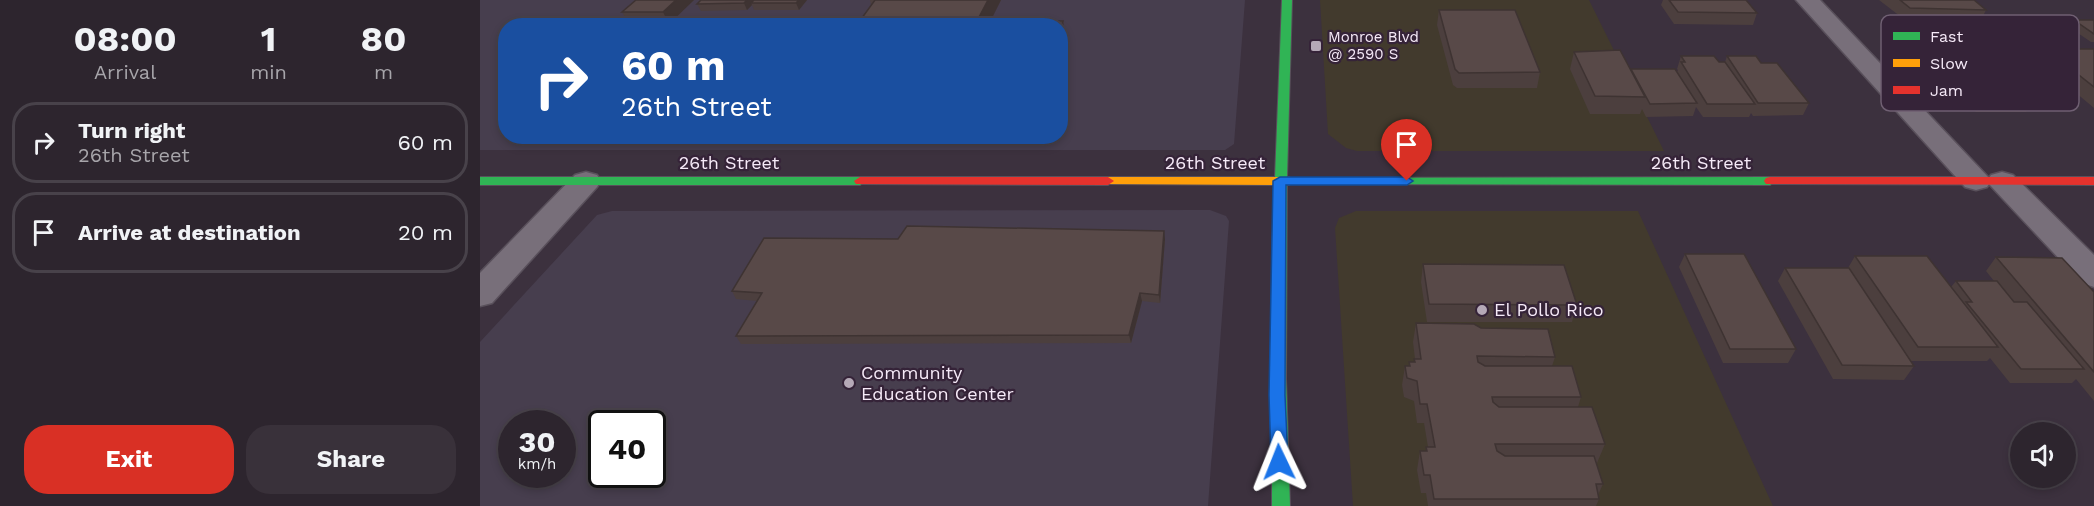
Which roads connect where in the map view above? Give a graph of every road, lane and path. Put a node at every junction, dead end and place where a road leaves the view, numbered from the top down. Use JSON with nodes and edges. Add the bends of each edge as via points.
{"nodes":[{"id":1,"x":1287,"y":0,"type":"edge"},
{"id":2,"x":1807,"y":0,"type":"edge"},
{"id":3,"x":1881,"y":74,"type":"edge"},
{"id":4,"x":1919,"y":111,"type":"edge"},
{"id":5,"x":480,"y":181,"type":"edge"},
{"id":6,"x":586,"y":181,"type":"junction"},
{"id":7,"x":1280,"y":181,"type":"junction"},
{"id":8,"x":1989,"y":181,"type":"junction"},
{"id":9,"x":2094,"y":181,"type":"edge"},
{"id":10,"x":2094,"y":275,"type":"edge"},
{"id":11,"x":480,"y":294,"type":"edge"},
{"id":12,"x":1281,"y":506,"type":"edge"}],
"edges":[{"from":1,"to":7,"type":"street"},
{"from":2,"to":3,"type":"street"},
{"from":4,"to":8,"type":"street"},
{"from":5,"to":6,"type":"street","name":"26th Street"},
{"from":6,"to":7,"type":"street","name":"26th Street"},
{"from":6,"to":11,"type":"street"},
{"from":7,"to":8,"type":"street","name":"26th Street"},
{"from":7,"to":12,"type":"street","via":[[1277,395]]},
{"from":8,"to":9,"type":"street","name":"26th Street"},
{"from":8,"to":10,"type":"street"}]}
